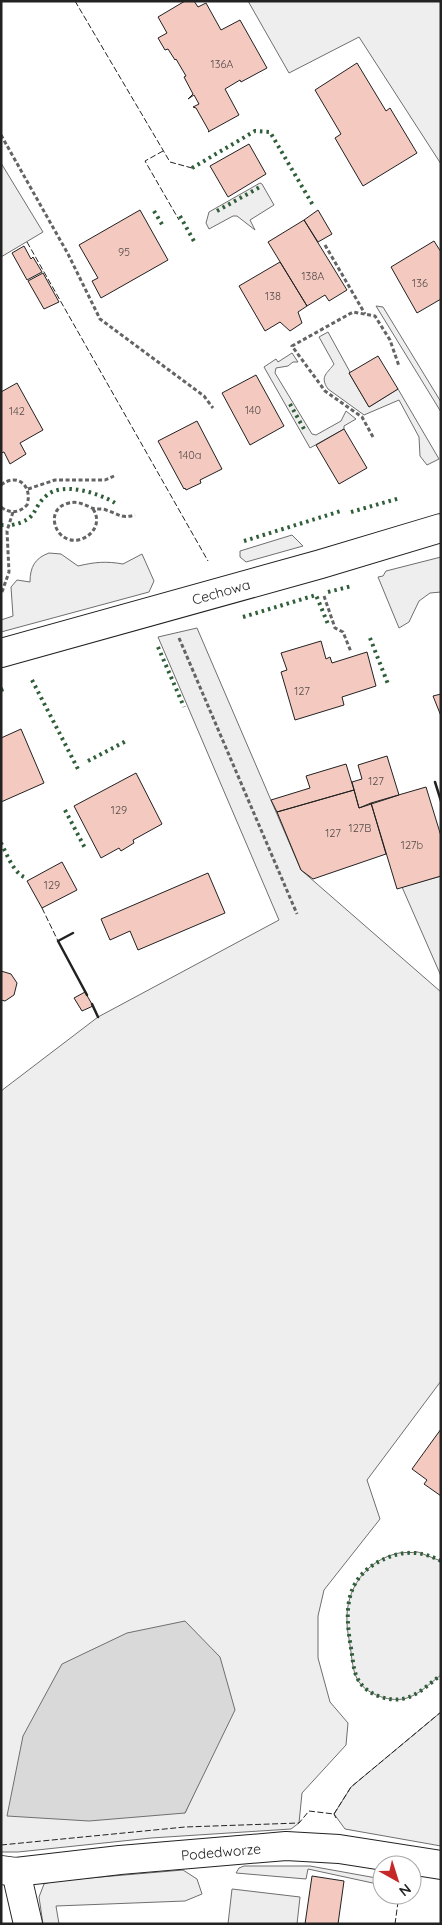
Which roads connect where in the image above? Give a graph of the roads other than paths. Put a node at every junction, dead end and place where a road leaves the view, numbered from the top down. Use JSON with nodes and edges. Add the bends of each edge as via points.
{"nodes":[{"id":1,"x":441,"y":528,"type":"edge"},
{"id":2,"x":1,"y":653,"type":"edge"},
{"id":3,"x":441,"y":1865,"type":"edge"},
{"id":4,"x":9,"y":1871,"type":"edge"},
{"id":5,"x":28,"y":1924,"type":"edge"}],
"edges":[{"from":1,"to":2,"type":"street","name":"Cechowa"},
{"from":3,"to":4,"type":"street","name":"Podedworze","via":[[339,1849],[286,1846]]},
{"from":4,"to":5,"type":"street"}]}
